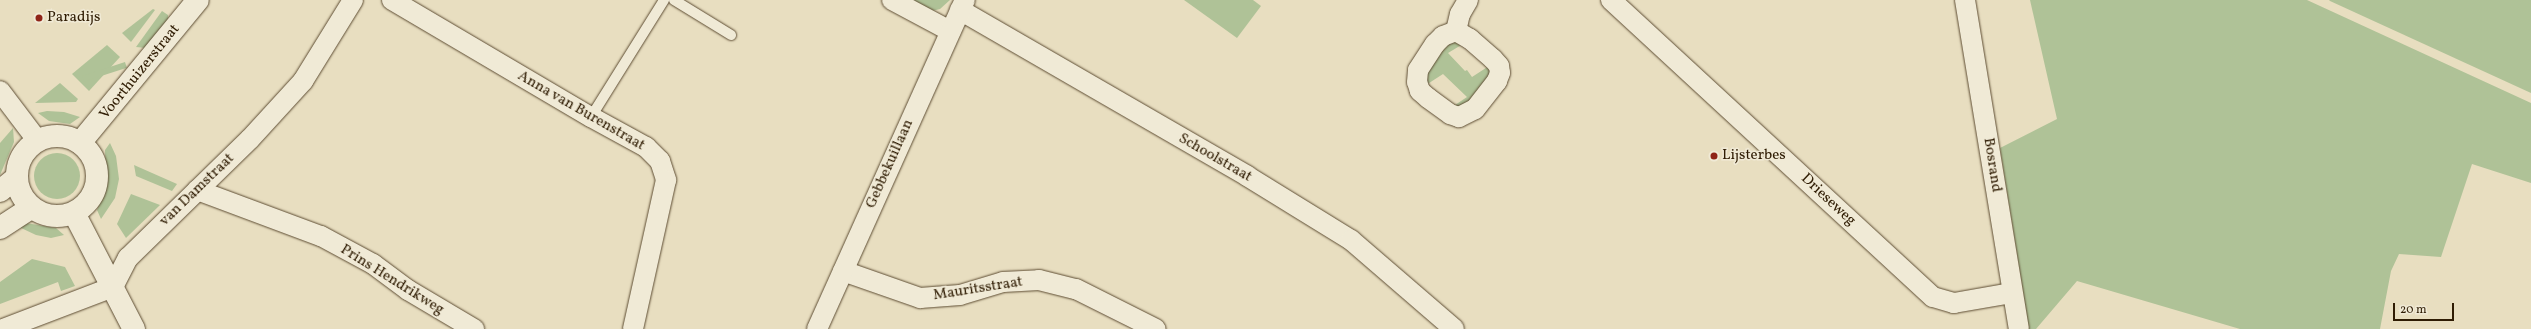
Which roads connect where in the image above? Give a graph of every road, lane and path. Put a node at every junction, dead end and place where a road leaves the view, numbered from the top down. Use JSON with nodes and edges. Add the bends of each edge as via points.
{"nodes":[{"id":1,"x":198,"y":0,"type":"edge"},
{"id":2,"x":354,"y":0,"type":"edge"},
{"id":3,"x":392,"y":0,"type":"edge"},
{"id":4,"x":664,"y":0,"type":"edge"},
{"id":5,"x":674,"y":0,"type":"edge"},
{"id":6,"x":892,"y":0,"type":"edge"},
{"id":7,"x":1468,"y":0,"type":"edge"},
{"id":8,"x":1611,"y":0,"type":"edge"},
{"id":9,"x":1965,"y":0,"type":"edge"},
{"id":10,"x":963,"y":5,"type":"edge"},
{"id":11,"x":1456,"y":31,"type":"dead end"},
{"id":12,"x":950,"y":32,"type":"junction"},
{"id":13,"x":731,"y":35,"type":"dead end"},
{"id":14,"x":0,"y":91,"type":"edge"},
{"id":15,"x":591,"y":118,"type":"junction"},
{"id":16,"x":37,"y":140,"type":"junction"},
{"id":17,"x":80,"y":143,"type":"junction"},
{"id":18,"x":8,"y":184,"type":"edge"},
{"id":19,"x":197,"y":190,"type":"junction"},
{"id":20,"x":31,"y":208,"type":"junction"},
{"id":21,"x":74,"y":213,"type":"junction"},
{"id":22,"x":0,"y":228,"type":"edge"},
{"id":23,"x":843,"y":271,"type":"junction"},
{"id":24,"x":113,"y":287,"type":"junction"},
{"id":25,"x":2012,"y":293,"type":"junction"},
{"id":26,"x":3,"y":329,"type":"edge"},
{"id":27,"x":134,"y":329,"type":"edge"},
{"id":28,"x":474,"y":329,"type":"edge"},
{"id":29,"x":633,"y":329,"type":"edge"},
{"id":30,"x":816,"y":329,"type":"edge"},
{"id":31,"x":1156,"y":329,"type":"edge"},
{"id":32,"x":1454,"y":329,"type":"edge"},
{"id":33,"x":2019,"y":329,"type":"edge"}],
"edges":[{"from":1,"to":17,"type":"main road","name":"Voorthuizerstraat"},
{"from":2,"to":19,"type":"street","name":"van Damstraat","via":[[303,81],[250,139]]},
{"from":3,"to":15,"type":"street","name":"Anna van Burenstraat"},
{"from":4,"to":15,"type":"lane"},
{"from":5,"to":13,"type":"lane"},
{"from":6,"to":12,"type":"street"},
{"from":7,"to":11,"type":"street","via":[[1460,14]]},
{"from":8,"to":25,"type":"street","name":"Drieseweg","via":[[1933,297],[1954,303]]},
{"from":9,"to":25,"type":"street","name":"Bosrand"},
{"from":10,"to":12,"type":"street","name":"Gebbekuillaan"},
{"from":10,"to":32,"type":"street","name":"Schoolstraat","via":[[1351,240]]},
{"from":12,"to":23,"type":"street","name":"Gebbekuillaan"},
{"from":14,"to":16,"type":"street"},
{"from":15,"to":29,"type":"street","name":"Anna van Burenstraat","via":[[646,147],[660,162],[666,180]]},
{"from":16,"to":17,"type":"main road","via":[[59,135]]},
{"from":16,"to":18,"type":"main road","via":[[22,156]]},
{"from":17,"to":21,"type":"main road","via":[[92,155],[97,177],[96,188],[88,202]]},
{"from":18,"to":20,"type":"main road","via":[[18,189]]},
{"from":19,"to":24,"type":"street","name":"van Damstraat","via":[[128,258]]},
{"from":19,"to":28,"type":"street","name":"Prins Hendrikweg","via":[[321,236],[373,264],[408,290]]},
{"from":20,"to":21,"type":"main road","via":[[44,215],[60,217]]},
{"from":20,"to":22,"type":"main road"},
{"from":21,"to":24,"type":"main road"},
{"from":23,"to":30,"type":"street","name":"Gebbekuillaan"},
{"from":23,"to":31,"type":"street","name":"Mauritsstraat","via":[[920,298],[960,294],[1003,282],[1039,280],[1076,289]]},
{"from":24,"to":26,"type":"street"},
{"from":24,"to":27,"type":"main road"},
{"from":25,"to":33,"type":"street","name":"Bosrand"}]}
